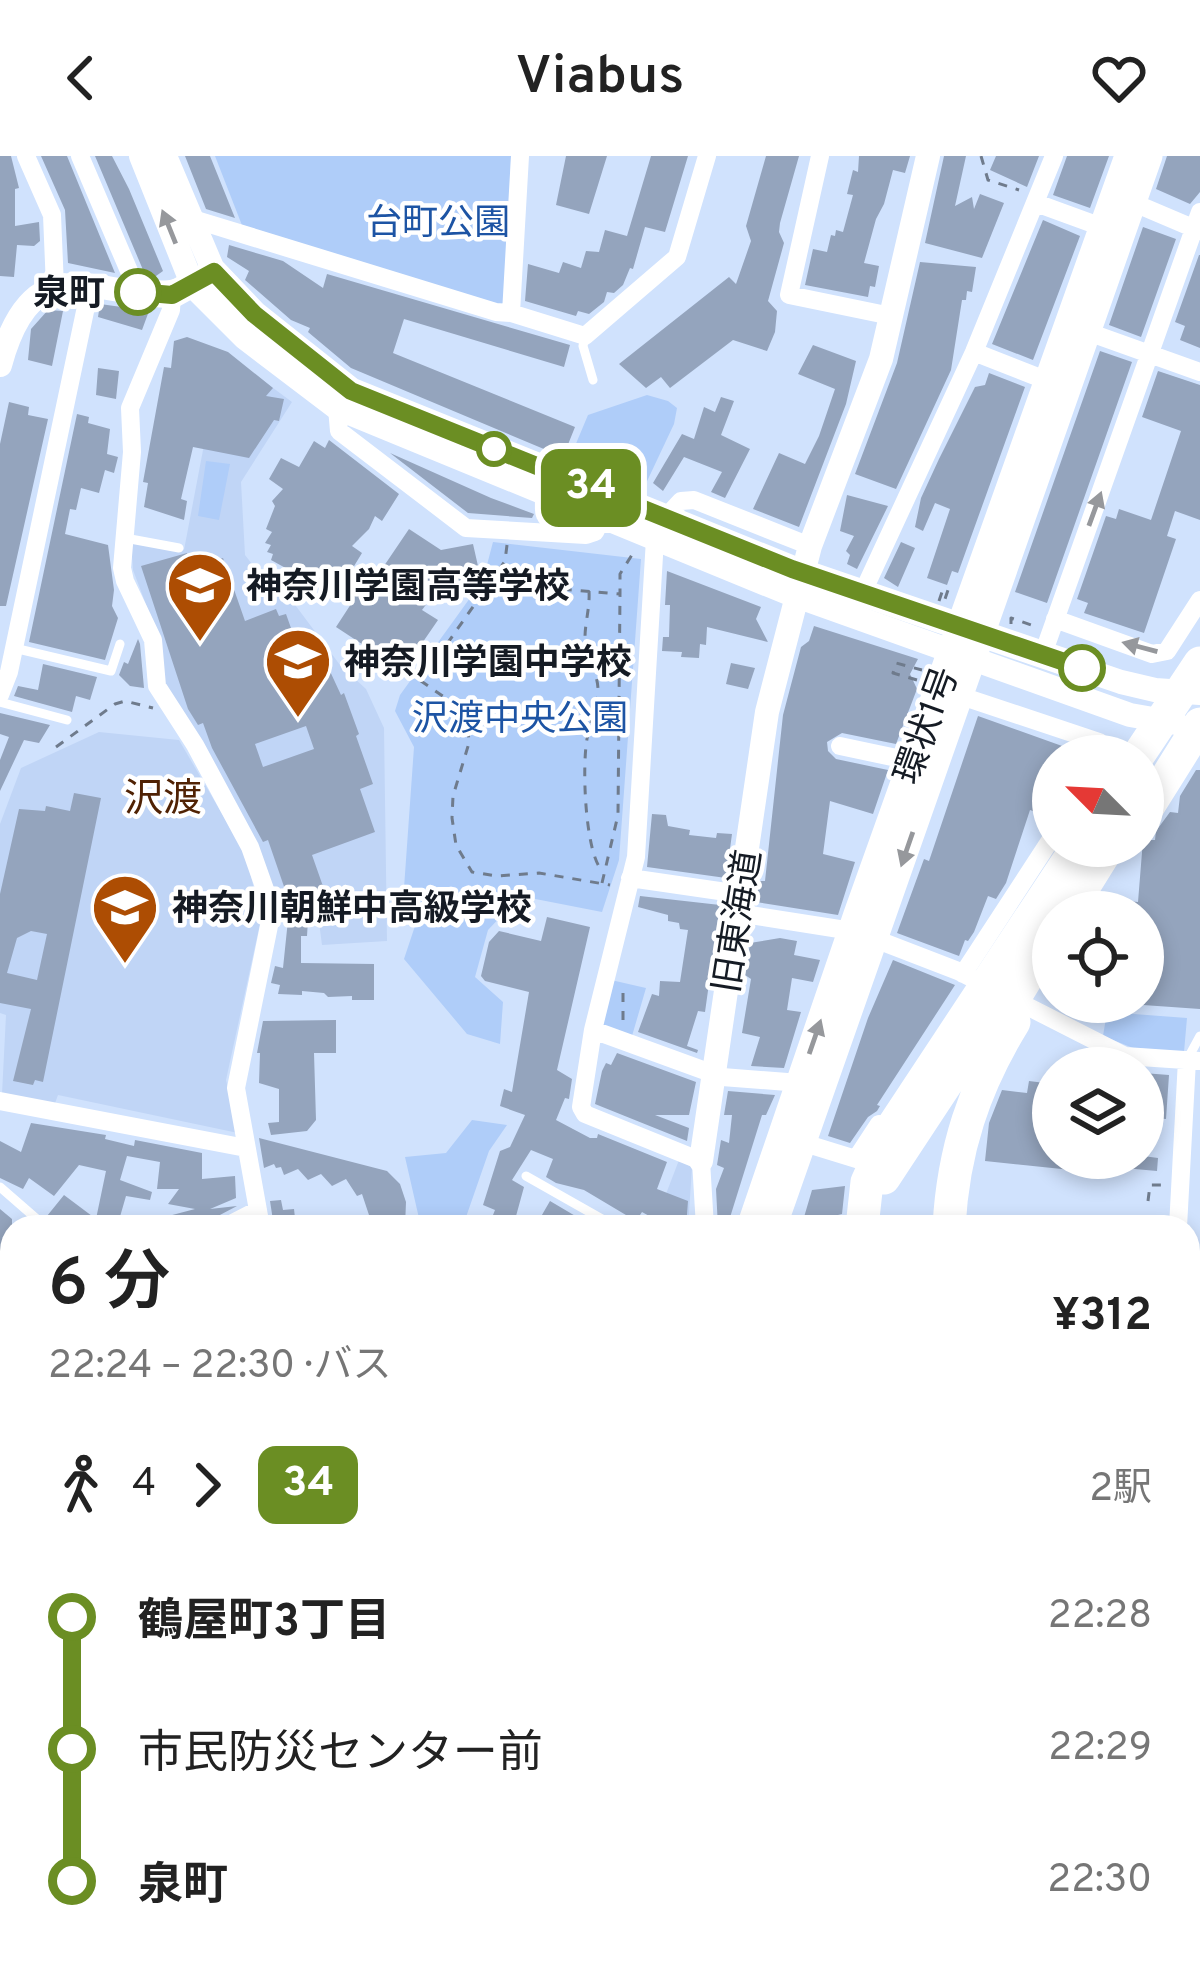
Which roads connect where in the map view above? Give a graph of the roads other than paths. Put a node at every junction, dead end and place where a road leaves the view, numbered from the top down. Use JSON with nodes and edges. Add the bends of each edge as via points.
{"nodes":[{"id":1,"x":26,"y":156,"type":"edge"},
{"id":2,"x":80,"y":156,"type":"edge"},
{"id":3,"x":141,"y":156,"type":"edge"},
{"id":4,"x":165,"y":156,"type":"edge"},
{"id":5,"x":520,"y":156,"type":"edge"},
{"id":6,"x":706,"y":156,"type":"edge"},
{"id":7,"x":820,"y":156,"type":"edge"},
{"id":8,"x":928,"y":156,"type":"edge"},
{"id":9,"x":1054,"y":156,"type":"edge"},
{"id":10,"x":1128,"y":156,"type":"edge"},
{"id":11,"x":1149,"y":156,"type":"edge"},
{"id":12,"x":1031,"y":197,"type":"junction"},
{"id":13,"x":1124,"y":198,"type":"junction"},
{"id":14,"x":190,"y":218,"type":"junction"},
{"id":15,"x":1198,"y":224,"type":"edge"},
{"id":16,"x":1112,"y":231,"type":"junction"},
{"id":17,"x":91,"y":283,"type":"junction"},
{"id":18,"x":193,"y":284,"type":"junction"},
{"id":19,"x":56,"y":287,"type":"junction"},
{"id":20,"x":138,"y":292,"type":"junction"},
{"id":21,"x":512,"y":313,"type":"junction"},
{"id":22,"x":891,"y":316,"type":"junction"},
{"id":23,"x":1088,"y":332,"type":"junction"},
{"id":24,"x":585,"y":336,"type":"junction"},
{"id":25,"x":974,"y":352,"type":"junction"},
{"id":26,"x":1150,"y":354,"type":"junction"},
{"id":27,"x":1,"y":356,"type":"edge"},
{"id":28,"x":1200,"y":372,"type":"edge"},
{"id":29,"x":593,"y":380,"type":"dead end"},
{"id":30,"x":1059,"y":385,"type":"junction"},
{"id":31,"x":337,"y":408,"type":"junction"},
{"id":32,"x":602,"y":518,"type":"junction"},
{"id":33,"x":652,"y":529,"type":"junction"},
{"id":34,"x":125,"y":538,"type":"junction"},
{"id":35,"x":810,"y":546,"type":"junction"},
{"id":36,"x":179,"y":548,"type":"dead end"},
{"id":37,"x":862,"y":594,"type":"junction"},
{"id":38,"x":1200,"y":601,"type":"edge"},
{"id":39,"x":1047,"y":634,"type":"junction"},
{"id":40,"x":120,"y":644,"type":"dead end"},
{"id":41,"x":968,"y":644,"type":"junction"},
{"id":42,"x":14,"y":648,"type":"junction"},
{"id":43,"x":1200,"y":663,"type":"edge"},
{"id":44,"x":1200,"y":672,"type":"edge"},
{"id":45,"x":961,"y":696,"type":"junction"},
{"id":46,"x":1200,"y":697,"type":"edge"},
{"id":47,"x":0,"y":698,"type":"edge"},
{"id":48,"x":67,"y":720,"type":"dead end"},
{"id":49,"x":1200,"y":725,"type":"edge"},
{"id":50,"x":1079,"y":735,"type":"edge"},
{"id":51,"x":1152,"y":735,"type":"edge"},
{"id":52,"x":1162,"y":735,"type":"edge"},
{"id":53,"x":840,"y":746,"type":"dead end"},
{"id":54,"x":1164,"y":756,"type":"edge"},
{"id":55,"x":911,"y":761,"type":"junction"},
{"id":56,"x":1164,"y":782,"type":"edge"},
{"id":57,"x":1036,"y":867,"type":"edge"},
{"id":58,"x":1062,"y":867,"type":"edge"},
{"id":59,"x":629,"y":883,"type":"junction"},
{"id":60,"x":739,"y":904,"type":"junction"},
{"id":61,"x":864,"y":935,"type":"junction"},
{"id":62,"x":1032,"y":951,"type":"edge"},
{"id":63,"x":1032,"y":967,"type":"edge"},
{"id":64,"x":971,"y":986,"type":"junction"},
{"id":65,"x":1032,"y":994,"type":"edge"},
{"id":66,"x":593,"y":1030,"type":"junction"},
{"id":67,"x":1200,"y":1036,"type":"edge"},
{"id":68,"x":1194,"y":1060,"type":"edge"},
{"id":69,"x":713,"y":1074,"type":"junction"},
{"id":70,"x":800,"y":1083,"type":"junction"},
{"id":71,"x":0,"y":1101,"type":"edge"},
{"id":72,"x":803,"y":1143,"type":"junction"},
{"id":73,"x":247,"y":1148,"type":"junction"},
{"id":74,"x":701,"y":1161,"type":"junction"},
{"id":75,"x":526,"y":1176,"type":"dead end"},
{"id":76,"x":1187,"y":1182,"type":"edge"},
{"id":77,"x":0,"y":1187,"type":"edge"},
{"id":78,"x":32,"y":1215,"type":"edge"},
{"id":79,"x":258,"y":1215,"type":"edge"},
{"id":80,"x":595,"y":1215,"type":"edge"},
{"id":81,"x":704,"y":1215,"type":"edge"},
{"id":82,"x":754,"y":1215,"type":"edge"},
{"id":83,"x":777,"y":1215,"type":"edge"},
{"id":84,"x":855,"y":1215,"type":"edge"},
{"id":85,"x":862,"y":1215,"type":"edge"},
{"id":86,"x":869,"y":1215,"type":"edge"},
{"id":87,"x":950,"y":1215,"type":"edge"},
{"id":88,"x":1180,"y":1215,"type":"edge"}],
"edges":[{"from":1,"to":19,"type":"street","via":[[52,215]]},
{"from":2,"to":20,"type":"street"},
{"from":18,"to":3,"type":"street","one_way":true},
{"from":4,"to":14,"type":"street"},
{"from":5,"to":21,"type":"street"},
{"from":6,"to":24,"type":"street","via":[[677,257]]},
{"from":7,"to":22,"type":"street","via":[[789,296]]},
{"from":8,"to":22,"type":"street"},
{"from":9,"to":12,"type":"street"},
{"from":10,"to":13,"type":"main road","name":"環状1号"},
{"from":11,"to":13,"type":"main road","name":"環状1号"},
{"from":12,"to":16,"type":"street"},
{"from":12,"to":25,"type":"street"},
{"from":13,"to":15,"type":"street"},
{"from":13,"to":16,"type":"main road","name":"環状1号"},
{"from":14,"to":18,"type":"street"},
{"from":14,"to":21,"type":"street"},
{"from":15,"to":26,"type":"street"},
{"from":16,"to":23,"type":"main road","name":"環状1号"},
{"from":16,"to":30,"type":"main road","name":"環状1号"},
{"from":17,"to":19,"type":"street"},
{"from":17,"to":20,"type":"street"},
{"from":17,"to":42,"type":"street"},
{"from":18,"to":20,"type":"street"},
{"from":18,"to":31,"type":"street","via":[[245,338]]},
{"from":18,"to":33,"type":"street","via":[[254,314],[351,391]]},
{"from":18,"to":34,"type":"street","via":[[171,310],[130,408]]},
{"from":19,"to":27,"type":"street","via":[[24,310]]},
{"from":21,"to":24,"type":"street"},
{"from":22,"to":35,"type":"street"},
{"from":23,"to":26,"type":"street"},
{"from":23,"to":30,"type":"main road","name":"環状1号"},
{"from":24,"to":29,"type":"lane"},
{"from":25,"to":30,"type":"street"},
{"from":25,"to":37,"type":"street"},
{"from":26,"to":28,"type":"street"},
{"from":39,"to":26,"type":"street","one_way":true},
{"from":30,"to":41,"type":"main road","name":"環状1号"},
{"from":31,"to":32,"type":"street"},
{"from":31,"to":32,"type":"street","via":[[339,431],[466,528],[586,535]]},
{"from":32,"to":33,"type":"street"},
{"from":33,"to":35,"type":"street","via":[[681,501],[694,500]]},
{"from":33,"to":37,"type":"street"},
{"from":33,"to":41,"type":"street","via":[[788,593]]},
{"from":33,"to":59,"type":"street"},
{"from":34,"to":36,"type":"lane"},
{"from":34,"to":73,"type":"street","via":[[124,581],[153,640],[157,686],[250,847],[267,895],[270,921],[236,1088]]},
{"from":35,"to":60,"type":"street","name":"旧東海道","via":[[767,712]]},
{"from":37,"to":41,"type":"street"},
{"from":38,"to":39,"type":"street","one_way":true,"via":[[1167,652]]},
{"from":39,"to":41,"type":"street"},
{"from":39,"to":46,"type":"street","via":[[1155,690]]},
{"from":40,"to":42,"type":"lane","via":[[111,671]]},
{"from":41,"to":45,"type":"main road","name":"環状1号"},
{"from":41,"to":49,"type":"street","via":[[1140,718]]},
{"from":41,"to":55,"type":"main road","name":"環状1号"},
{"from":42,"to":47,"type":"street"},
{"from":43,"to":51,"type":"highway"},
{"from":44,"to":52,"type":"highway"},
{"from":45,"to":50,"type":"street"},
{"from":45,"to":61,"type":"main road","name":"環状1号","one_way":true},
{"from":46,"to":54,"type":"highway"},
{"from":47,"to":48,"type":"lane"},
{"from":49,"to":56,"type":"highway"},
{"from":53,"to":55,"type":"street"},
{"from":55,"to":61,"type":"main road","name":"環状1号"},
{"from":57,"to":64,"type":"street"},
{"from":58,"to":64,"type":"highway"},
{"from":59,"to":60,"type":"street"},
{"from":59,"to":66,"type":"street"},
{"from":60,"to":61,"type":"street"},
{"from":60,"to":69,"type":"street","name":"旧東海道"},
{"from":61,"to":64,"type":"street"},
{"from":70,"to":61,"type":"main road","name":"環状1号","one_way":true},
{"from":61,"to":72,"type":"main road","name":"環状1号"},
{"from":62,"to":84,"type":"highway"},
{"from":63,"to":86,"type":"highway"},
{"from":64,"to":68,"type":"street","via":[[1125,1056]]},
{"from":64,"to":72,"type":"street","via":[[856,1159]]},
{"from":64,"to":85,"type":"highway","via":[[880,1150]]},
{"from":65,"to":87,"type":"highway","via":[[974,1098]]},
{"from":66,"to":69,"type":"street"},
{"from":66,"to":74,"type":"street","via":[[585,1114]]},
{"from":67,"to":68,"type":"lane"},
{"from":68,"to":76,"type":"street"},
{"from":69,"to":70,"type":"street"},
{"from":69,"to":74,"type":"street","name":"旧東海道"},
{"from":70,"to":82,"type":"main road","name":"環状1号"},
{"from":71,"to":73,"type":"street"},
{"from":72,"to":83,"type":"main road","name":"環状1号"},
{"from":73,"to":79,"type":"street"},
{"from":74,"to":81,"type":"street","name":"旧東海道"},
{"from":75,"to":80,"type":"lane"},
{"from":76,"to":88,"type":"street"},
{"from":77,"to":78,"type":"lane"}]}
